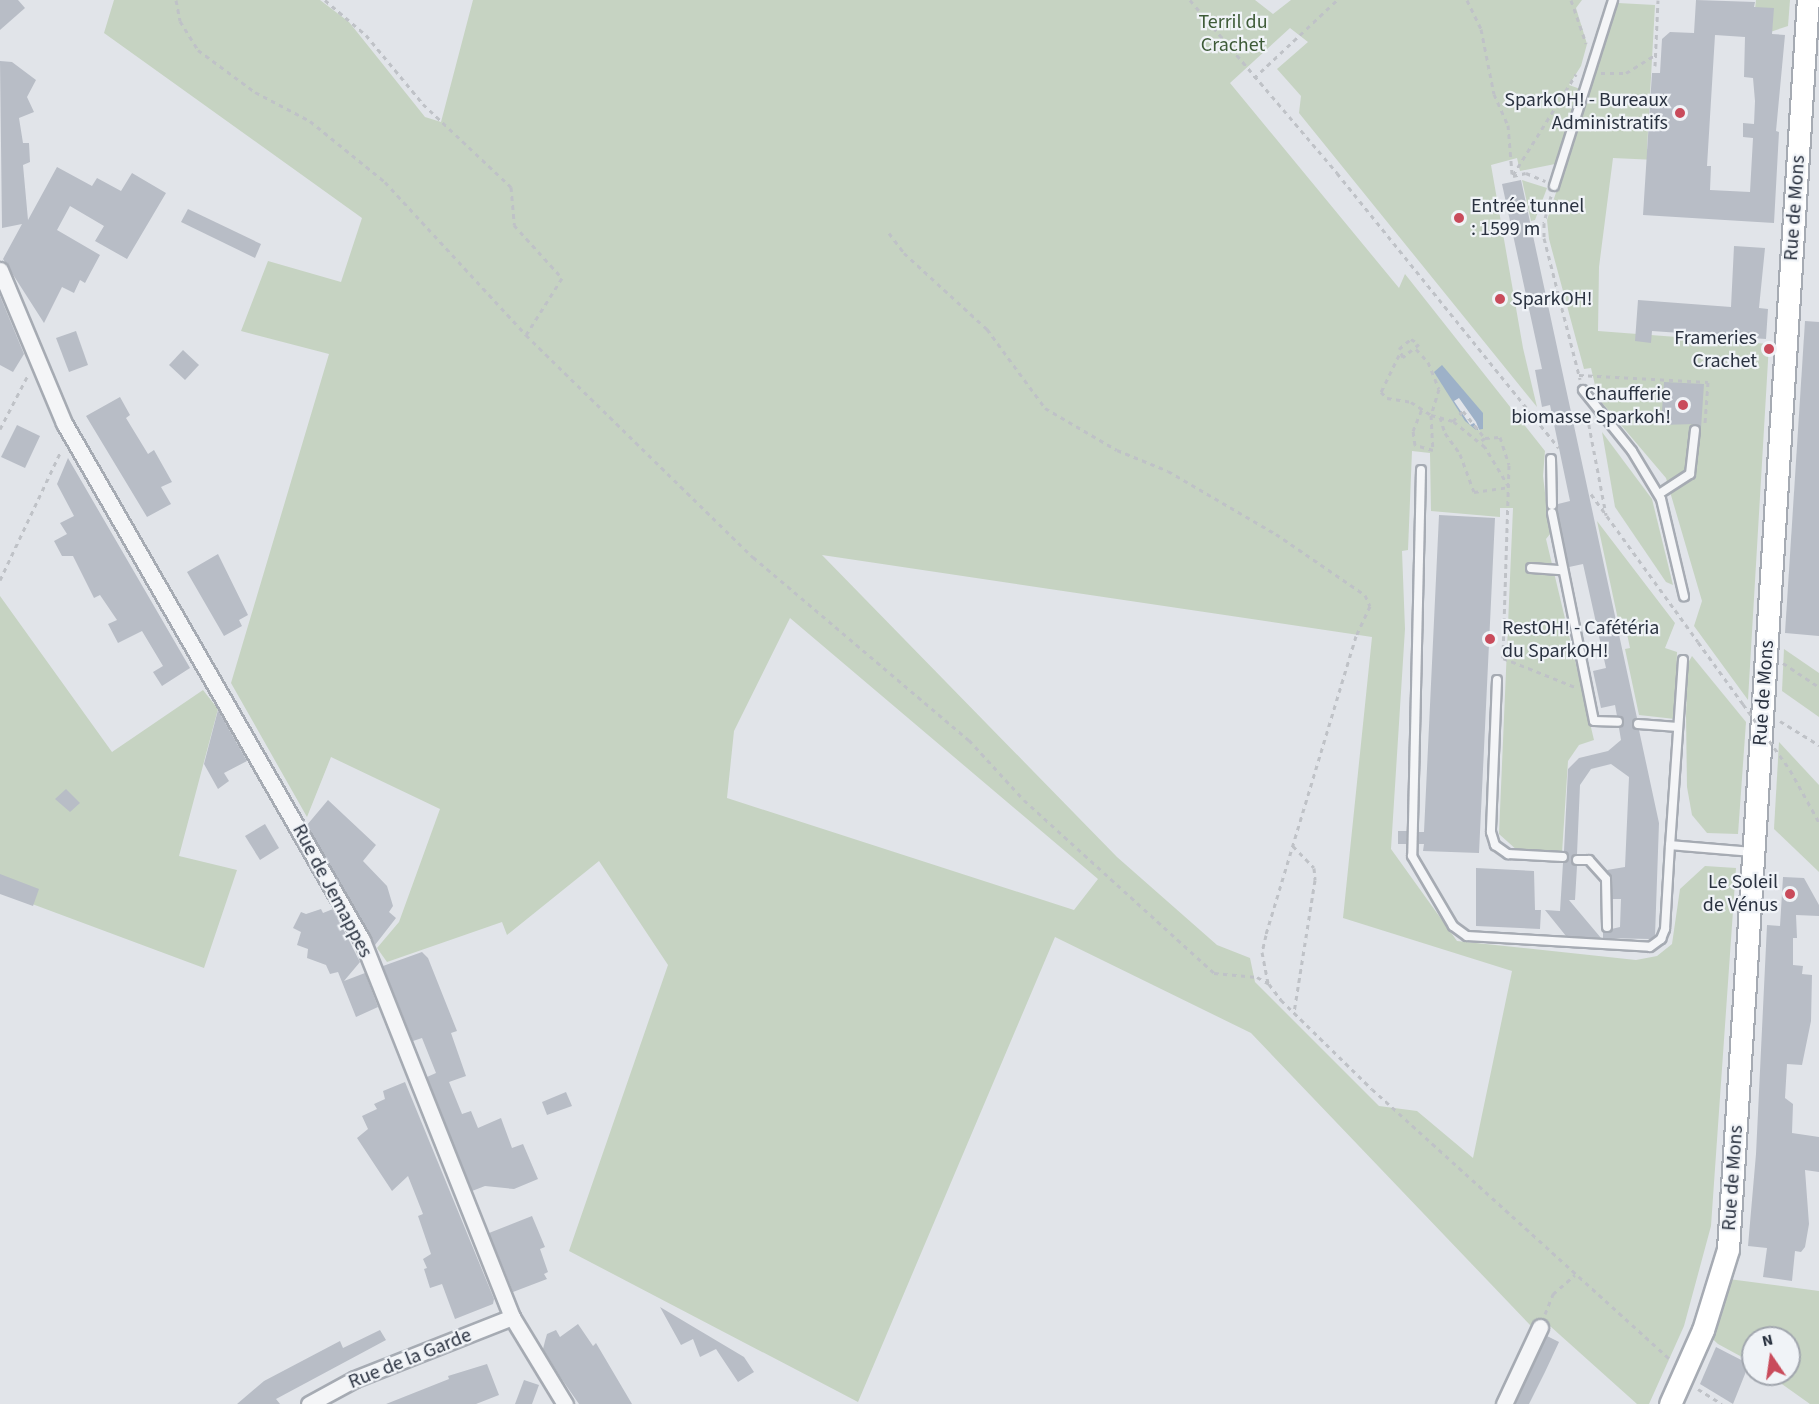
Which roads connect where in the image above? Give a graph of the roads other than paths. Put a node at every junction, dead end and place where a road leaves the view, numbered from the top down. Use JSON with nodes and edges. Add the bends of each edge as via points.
{"nodes":[{"id":1,"x":1613,"y":0,"type":"edge"},
{"id":2,"x":1808,"y":0,"type":"edge"},
{"id":3,"x":1554,"y":186,"type":"road end"},
{"id":4,"x":0,"y":270,"type":"edge"},
{"id":5,"x":1583,"y":390,"type":"road end"},
{"id":6,"x":1695,"y":430,"type":"dead end"},
{"id":7,"x":1551,"y":459,"type":"dead end"},
{"id":8,"x":1421,"y":470,"type":"dead end"},
{"id":9,"x":1659,"y":494,"type":"junction"},
{"id":10,"x":1531,"y":568,"type":"dead end"},
{"id":11,"x":1562,"y":570,"type":"junction"},
{"id":12,"x":1684,"y":596,"type":"dead end"},
{"id":13,"x":1683,"y":660,"type":"dead end"},
{"id":14,"x":1497,"y":680,"type":"dead end"},
{"id":15,"x":1618,"y":722,"type":"dead end"},
{"id":16,"x":1638,"y":724,"type":"dead end"},
{"id":17,"x":1678,"y":727,"type":"junction"},
{"id":18,"x":1670,"y":845,"type":"junction"},
{"id":19,"x":1753,"y":852,"type":"junction"},
{"id":20,"x":1563,"y":857,"type":"dead end"},
{"id":21,"x":1577,"y":860,"type":"dead end"},
{"id":22,"x":1607,"y":927,"type":"dead end"},
{"id":23,"x":512,"y":1317,"type":"junction"},
{"id":24,"x":1540,"y":1327,"type":"road end"},
{"id":25,"x":309,"y":1404,"type":"edge"},
{"id":26,"x":565,"y":1404,"type":"edge"},
{"id":27,"x":1504,"y":1404,"type":"edge"},
{"id":28,"x":1670,"y":1404,"type":"edge"}],
"edges":[{"from":1,"to":3,"type":"lane"},
{"from":2,"to":19,"type":"main road","name":"Rue de Mons","via":[[1767,651],[1753,707]]},
{"from":4,"to":23,"type":"street","name":"Rue de Jemappes","via":[[70,432],[362,940]]},
{"from":5,"to":9,"type":"lane","via":[[1632,451]]},
{"from":6,"to":9,"type":"lane","via":[[1690,474]]},
{"from":7,"to":11,"type":"lane","via":[[1552,509]]},
{"from":8,"to":18,"type":"lane","via":[[1412,855],[1454,926],[1467,936],[1650,947],[1661,939],[1665,929]]},
{"from":9,"to":12,"type":"lane"},
{"from":10,"to":11,"type":"lane"},
{"from":11,"to":15,"type":"lane","via":[[1594,721]]},
{"from":13,"to":17,"type":"lane"},
{"from":14,"to":20,"type":"lane","via":[[1491,832],[1495,845],[1509,855]]},
{"from":16,"to":17,"type":"lane"},
{"from":17,"to":18,"type":"lane"},
{"from":18,"to":19,"type":"lane"},
{"from":19,"to":28,"type":"main road","name":"Rue de Mons","via":[[1728,1249],[1716,1294]]},
{"from":21,"to":22,"type":"lane","via":[[1588,860],[1606,879]]},
{"from":23,"to":25,"type":"street","name":"Rue de la Garde","via":[[355,1379]]},
{"from":23,"to":26,"type":"street","name":"Rue de Jemappes"},
{"from":24,"to":27,"type":"street"}]}
